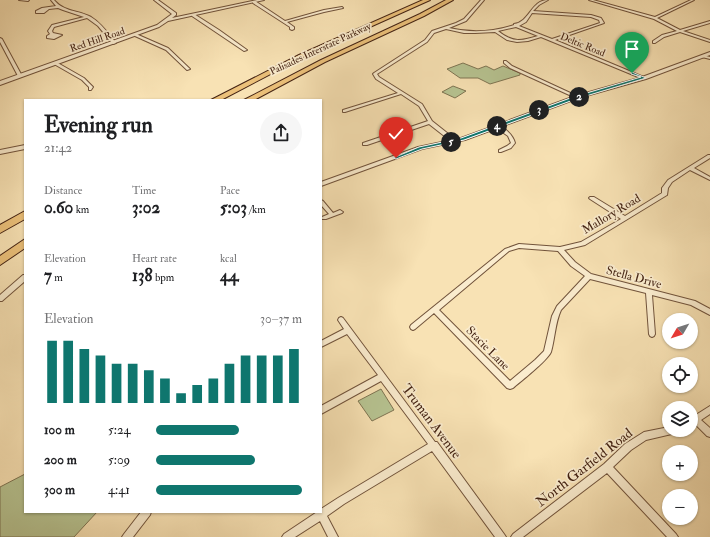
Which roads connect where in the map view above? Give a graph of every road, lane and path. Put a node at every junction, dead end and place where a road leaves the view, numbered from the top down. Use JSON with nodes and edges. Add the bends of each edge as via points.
{"nodes":[{"id":1,"x":20,"y":0,"type":"edge"},
{"id":2,"x":28,"y":0,"type":"edge"},
{"id":3,"x":52,"y":0,"type":"edge"},
{"id":4,"x":156,"y":0,"type":"edge"},
{"id":5,"x":262,"y":0,"type":"edge"},
{"id":6,"x":427,"y":0,"type":"edge"},
{"id":7,"x":450,"y":0,"type":"edge"},
{"id":8,"x":483,"y":0,"type":"edge"},
{"id":9,"x":547,"y":0,"type":"edge"},
{"id":10,"x":590,"y":0,"type":"edge"},
{"id":11,"x":608,"y":0,"type":"edge"},
{"id":12,"x":693,"y":0,"type":"edge"},
{"id":13,"x":254,"y":2,"type":"junction"},
{"id":14,"x":602,"y":3,"type":"junction"},
{"id":15,"x":58,"y":7,"type":"junction"},
{"id":16,"x":342,"y":8,"type":"dead end"},
{"id":17,"x":48,"y":9,"type":"dead end"},
{"id":18,"x":532,"y":12,"type":"junction"},
{"id":19,"x":193,"y":15,"type":"junction"},
{"id":20,"x":87,"y":16,"type":"junction"},
{"id":21,"x":656,"y":18,"type":"junction"},
{"id":22,"x":167,"y":20,"type":"junction"},
{"id":23,"x":285,"y":22,"type":"junction"},
{"id":24,"x":710,"y":22,"type":"edge"},
{"id":25,"x":515,"y":25,"type":"junction"},
{"id":26,"x":446,"y":28,"type":"junction"},
{"id":27,"x":292,"y":29,"type":"dead end"},
{"id":28,"x":496,"y":31,"type":"junction"},
{"id":29,"x":680,"y":31,"type":"junction"},
{"id":30,"x":52,"y":34,"type":"dead end"},
{"id":31,"x":136,"y":35,"type":"junction"},
{"id":32,"x":541,"y":36,"type":"junction"},
{"id":33,"x":0,"y":39,"type":"edge"},
{"id":34,"x":552,"y":40,"type":"junction"},
{"id":35,"x":710,"y":41,"type":"edge"},
{"id":36,"x":654,"y":42,"type":"dead end"},
{"id":37,"x":114,"y":43,"type":"junction"},
{"id":38,"x":245,"y":50,"type":"dead end"},
{"id":39,"x":710,"y":53,"type":"edge"},
{"id":40,"x":703,"y":56,"type":"junction"},
{"id":41,"x":710,"y":58,"type":"edge"},
{"id":42,"x":505,"y":62,"type":"dead end"},
{"id":43,"x":55,"y":63,"type":"junction"},
{"id":44,"x":188,"y":69,"type":"dead end"},
{"id":45,"x":20,"y":76,"type":"junction"},
{"id":46,"x":644,"y":78,"type":"junction"},
{"id":47,"x":0,"y":83,"type":"edge"},
{"id":48,"x":90,"y":89,"type":"dead end"},
{"id":49,"x":401,"y":93,"type":"junction"},
{"id":50,"x":577,"y":98,"type":"junction"},
{"id":51,"x":216,"y":99,"type":"edge"},
{"id":52,"x":250,"y":99,"type":"edge"},
{"id":53,"x":344,"y":111,"type":"dead end"},
{"id":54,"x":430,"y":122,"type":"junction"},
{"id":55,"x":497,"y":126,"type":"junction"},
{"id":56,"x":454,"y":141,"type":"junction"},
{"id":57,"x":365,"y":144,"type":"dead end"},
{"id":58,"x":24,"y":147,"type":"edge"},
{"id":59,"x":501,"y":151,"type":"dead end"},
{"id":60,"x":0,"y":152,"type":"edge"},
{"id":61,"x":710,"y":156,"type":"edge"},
{"id":62,"x":691,"y":169,"type":"junction"},
{"id":63,"x":710,"y":179,"type":"edge"},
{"id":64,"x":322,"y":184,"type":"edge"},
{"id":65,"x":592,"y":198,"type":"dead end"},
{"id":66,"x":322,"y":203,"type":"edge"},
{"id":67,"x":340,"y":212,"type":"dead end"},
{"id":68,"x":24,"y":215,"type":"edge"},
{"id":69,"x":332,"y":215,"type":"junction"},
{"id":70,"x":324,"y":218,"type":"dead end"},
{"id":71,"x":625,"y":219,"type":"junction"},
{"id":72,"x":0,"y":230,"type":"edge"},
{"id":73,"x":24,"y":244,"type":"edge"},
{"id":74,"x":560,"y":249,"type":"junction"},
{"id":75,"x":0,"y":261,"type":"edge"},
{"id":76,"x":589,"y":276,"type":"junction"},
{"id":77,"x":24,"y":278,"type":"edge"},
{"id":78,"x":649,"y":292,"type":"junction"},
{"id":79,"x":0,"y":299,"type":"edge"},
{"id":80,"x":435,"y":310,"type":"junction"},
{"id":81,"x":710,"y":312,"type":"edge"},
{"id":82,"x":341,"y":320,"type":"dead end"},
{"id":83,"x":413,"y":327,"type":"dead end"},
{"id":84,"x":348,"y":330,"type":"junction"},
{"id":85,"x":652,"y":334,"type":"dead end"},
{"id":86,"x":322,"y":343,"type":"edge"},
{"id":87,"x":382,"y":376,"type":"junction"},
{"id":88,"x":322,"y":409,"type":"edge"},
{"id":89,"x":710,"y":410,"type":"edge"},
{"id":90,"x":698,"y":418,"type":"edge"},
{"id":91,"x":698,"y":425,"type":"edge"},
{"id":92,"x":662,"y":432,"type":"edge"},
{"id":93,"x":710,"y":433,"type":"edge"},
{"id":94,"x":434,"y":445,"type":"junction"},
{"id":95,"x":607,"y":467,"type":"junction"},
{"id":96,"x":146,"y":513,"type":"edge"},
{"id":97,"x":322,"y":514,"type":"junction"},
{"id":98,"x":127,"y":537,"type":"edge"},
{"id":99,"x":287,"y":537,"type":"edge"},
{"id":100,"x":333,"y":537,"type":"edge"},
{"id":101,"x":501,"y":537,"type":"edge"},
{"id":102,"x":516,"y":537,"type":"edge"},
{"id":103,"x":673,"y":537,"type":"edge"}],
"edges":[{"from":1,"to":2,"type":"street"},
{"from":3,"to":15,"type":"street"},
{"from":4,"to":22,"type":"street","via":[[175,14]]},
{"from":5,"to":13,"type":"street","name":"Red Hill Road"},
{"from":6,"to":51,"type":"highway","name":"Palisades Interstate Parkway","via":[[309,52]]},
{"from":7,"to":52,"type":"highway","name":"Palisades Interstate Parkway","via":[[314,65]]},
{"from":8,"to":26,"type":"street","via":[[465,20]]},
{"from":9,"to":18,"type":"street","via":[[536,5]]},
{"from":10,"to":14,"type":"street"},
{"from":11,"to":14,"type":"street"},
{"from":12,"to":21,"type":"street"},
{"from":13,"to":19,"type":"street","name":"Red Hill Road"},
{"from":13,"to":23,"type":"street"},
{"from":14,"to":21,"type":"street"},
{"from":15,"to":17,"type":"street"},
{"from":15,"to":20,"type":"street"},
{"from":16,"to":23,"type":"street","via":[[324,10]]},
{"from":18,"to":25,"type":"street","via":[[525,21]]},
{"from":18,"to":34,"type":"street","via":[[591,16],[600,19],[602,23]]},
{"from":19,"to":22,"type":"street","name":"Red Hill Road"},
{"from":19,"to":38,"type":"street"},
{"from":20,"to":30,"type":"street","via":[[53,26],[50,31]]},
{"from":20,"to":37,"type":"street"},
{"from":21,"to":29,"type":"street"},
{"from":22,"to":31,"type":"street","name":"Red Hill Road"},
{"from":23,"to":27,"type":"street","via":[[292,26]]},
{"from":24,"to":29,"type":"street"},
{"from":25,"to":28,"type":"street"},
{"from":25,"to":32,"type":"street","name":"Deltic Road"},
{"from":26,"to":28,"type":"street","via":[[458,32]]},
{"from":26,"to":49,"type":"street","via":[[433,32],[426,41],[375,74],[377,78]]},
{"from":28,"to":32,"type":"street","via":[[503,38],[517,42]]},
{"from":29,"to":35,"type":"street"},
{"from":29,"to":36,"type":"street","via":[[663,36]]},
{"from":31,"to":37,"type":"street","name":"Red Hill Road"},
{"from":31,"to":44,"type":"street","via":[[167,49]]},
{"from":32,"to":34,"type":"street","name":"Deltic Road"},
{"from":33,"to":45,"type":"street"},
{"from":34,"to":46,"type":"street","name":"Deltic Road"},
{"from":37,"to":43,"type":"street","name":"Red Hill Road"},
{"from":39,"to":40,"type":"street"},
{"from":40,"to":41,"type":"street"},
{"from":40,"to":46,"type":"street"},
{"from":42,"to":50,"type":"street"},
{"from":43,"to":45,"type":"street","name":"Red Hill Road"},
{"from":43,"to":48,"type":"street","via":[[83,79]]},
{"from":45,"to":47,"type":"street","name":"Red Hill Road"},
{"from":46,"to":50,"type":"street"},
{"from":49,"to":53,"type":"street"},
{"from":49,"to":54,"type":"street","via":[[421,105]]},
{"from":50,"to":55,"type":"street"},
{"from":54,"to":56,"type":"street"},
{"from":54,"to":57,"type":"street"},
{"from":55,"to":56,"type":"street"},
{"from":55,"to":59,"type":"street","via":[[513,139],[512,145]]},
{"from":56,"to":64,"type":"street","via":[[420,148]]},
{"from":58,"to":60,"type":"street"},
{"from":61,"to":62,"type":"street","name":"Mallory Road"},
{"from":62,"to":63,"type":"street"},
{"from":62,"to":71,"type":"street","name":"Mallory Road","via":[[670,181],[665,188],[665,194]]},
{"from":65,"to":71,"type":"street"},
{"from":66,"to":69,"type":"street"},
{"from":67,"to":69,"type":"street"},
{"from":68,"to":72,"type":"highway"},
{"from":69,"to":70,"type":"street"},
{"from":71,"to":74,"type":"street","name":"Mallory Road","via":[[583,244]]},
{"from":73,"to":75,"type":"highway"},
{"from":74,"to":76,"type":"street","name":"Stella Drive","via":[[573,264]]},
{"from":74,"to":80,"type":"street","name":"Mallory Road","via":[[520,246],[507,250]]},
{"from":76,"to":78,"type":"street","name":"Stella Drive"},
{"from":76,"to":80,"type":"street","name":"Stacie Lane","via":[[554,316],[547,352],[510,386]]},
{"from":77,"to":79,"type":"street"},
{"from":78,"to":81,"type":"street","name":"Stella Drive","via":[[692,303]]},
{"from":78,"to":85,"type":"street"},
{"from":80,"to":83,"type":"street","name":"Mallory Road"},
{"from":82,"to":84,"type":"street","name":"Truman Avenue"},
{"from":84,"to":86,"type":"street"},
{"from":84,"to":87,"type":"street","name":"Truman Avenue"},
{"from":87,"to":88,"type":"street"},
{"from":87,"to":94,"type":"street","name":"Truman Avenue"},
{"from":89,"to":90,"type":"street"},
{"from":91,"to":93,"type":"street"},
{"from":92,"to":95,"type":"street","name":"North Garfield Road","via":[[644,436],[628,446]]},
{"from":94,"to":97,"type":"street"},
{"from":94,"to":101,"type":"street","name":"Truman Avenue"},
{"from":95,"to":102,"type":"street","name":"North Garfield Road"},
{"from":95,"to":103,"type":"street"},
{"from":96,"to":98,"type":"street"},
{"from":97,"to":99,"type":"street"},
{"from":97,"to":100,"type":"street"}]}
